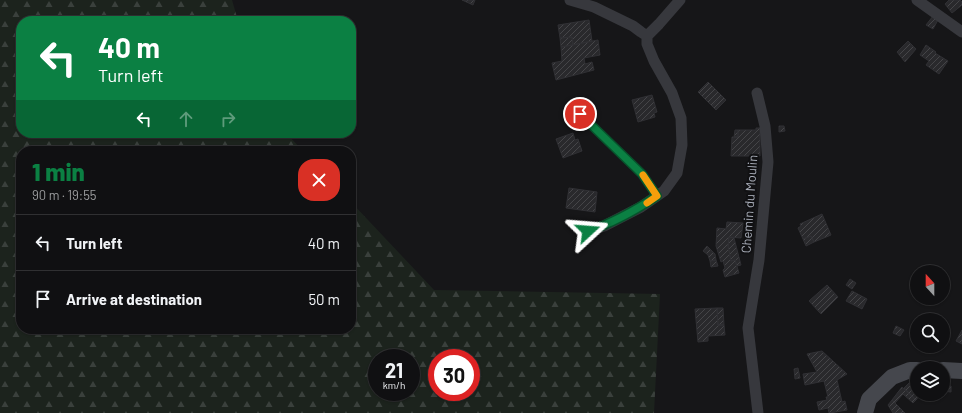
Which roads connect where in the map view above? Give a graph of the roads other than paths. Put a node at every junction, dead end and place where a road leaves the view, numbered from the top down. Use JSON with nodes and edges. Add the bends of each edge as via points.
{"nodes":[{"id":1,"x":570,"y":0,"type":"edge"},
{"id":2,"x":680,"y":0,"type":"edge"},
{"id":3,"x":917,"y":0,"type":"edge"},
{"id":4,"x":962,"y":32,"type":"edge"},
{"id":5,"x":647,"y":36,"type":"junction"},
{"id":6,"x":757,"y":93,"type":"dead end"},
{"id":7,"x":580,"y":114,"type":"dead end"},
{"id":8,"x":657,"y":196,"type":"junction"},
{"id":9,"x":588,"y":231,"type":"dead end"},
{"id":10,"x":910,"y":370,"type":"edge"},
{"id":11,"x":950,"y":371,"type":"edge"},
{"id":12,"x":962,"y":372,"type":"edge"},
{"id":13,"x":758,"y":413,"type":"edge"},
{"id":14,"x":866,"y":413,"type":"edge"}],
"edges":[{"from":1,"to":5,"type":"street","via":[[594,7],[633,26]]},
{"from":2,"to":5,"type":"street"},
{"from":3,"to":4,"type":"street"},
{"from":5,"to":8,"type":"street","via":[[647,44],[672,94],[680,118],[682,145],[677,173],[664,191]]},
{"from":6,"to":13,"type":"street","name":"Chemin du Moulin","via":[[765,126],[768,162],[759,260],[748,328]]},
{"from":7,"to":8,"type":"lane","via":[[642,174]]},
{"from":8,"to":9,"type":"street","via":[[604,226]]},
{"from":10,"to":14,"type":"main road","via":[[892,377],[869,399]]},
{"from":11,"to":12,"type":"main road"}]}
